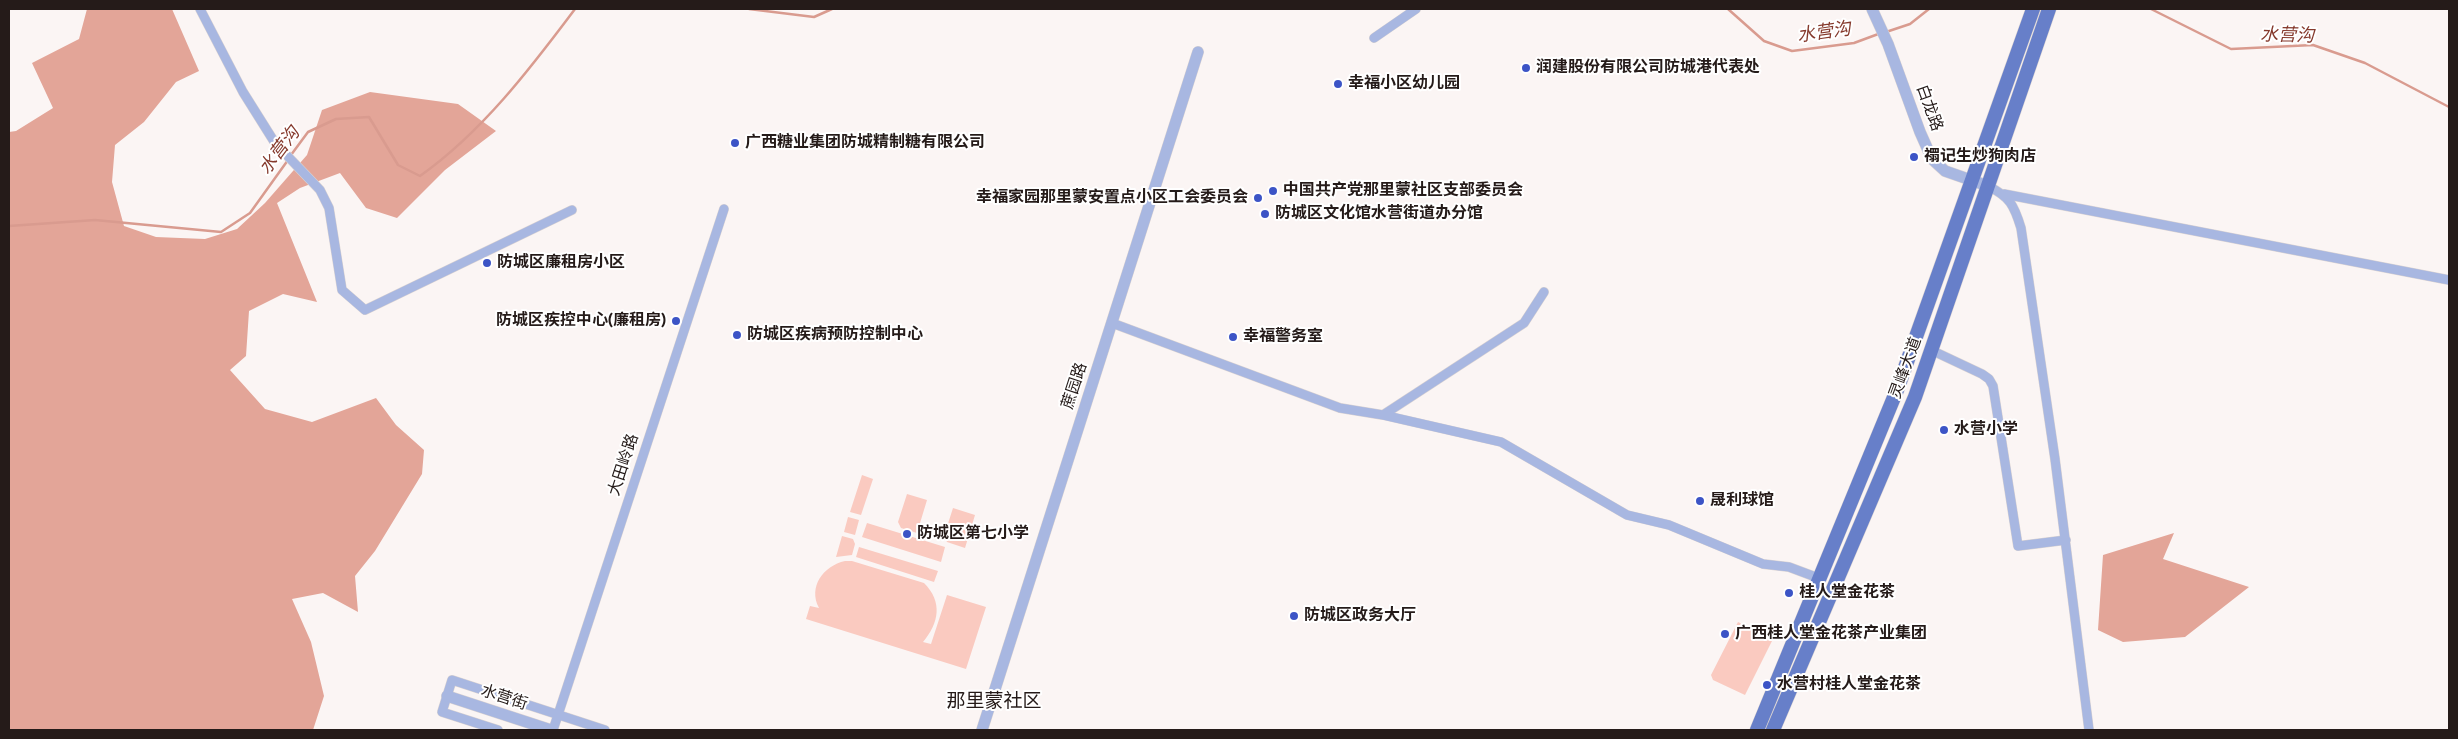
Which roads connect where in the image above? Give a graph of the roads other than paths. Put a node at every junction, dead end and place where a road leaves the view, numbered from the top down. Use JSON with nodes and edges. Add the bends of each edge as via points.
{"nodes":[{"id":1,"x":200,"y":9,"type":"edge"},
{"id":2,"x":1416,"y":9,"type":"edge"},
{"id":3,"x":2033,"y":9,"type":"edge"},
{"id":4,"x":2049,"y":9,"type":"edge"},
{"id":5,"x":1872,"y":10,"type":"edge"},
{"id":6,"x":1374,"y":38,"type":"dead end"},
{"id":7,"x":1198,"y":52,"type":"dead end"},
{"id":8,"x":1973,"y":181,"type":"junction"},
{"id":9,"x":1988,"y":186,"type":"junction"},
{"id":10,"x":2004,"y":194,"type":"junction"},
{"id":11,"x":724,"y":209,"type":"dead end"},
{"id":12,"x":572,"y":210,"type":"dead end"},
{"id":13,"x":2449,"y":280,"type":"edge"},
{"id":14,"x":1544,"y":292,"type":"dead end"},
{"id":15,"x":1112,"y":323,"type":"junction"},
{"id":16,"x":1931,"y":350,"type":"junction"},
{"id":17,"x":1383,"y":415,"type":"junction"},
{"id":18,"x":2066,"y":540,"type":"junction"},
{"id":19,"x":1821,"y":579,"type":"junction"},
{"id":20,"x":447,"y":696,"type":"junction"},
{"id":21,"x":558,"y":715,"type":"junction"},
{"id":22,"x":498,"y":730,"type":"edge"},
{"id":23,"x":552,"y":730,"type":"edge"},
{"id":24,"x":605,"y":730,"type":"edge"},
{"id":25,"x":982,"y":730,"type":"edge"},
{"id":26,"x":1757,"y":730,"type":"edge"},
{"id":27,"x":1773,"y":730,"type":"edge"},
{"id":28,"x":2089,"y":730,"type":"edge"}],
"edges":[{"from":1,"to":12,"type":"street","via":[[274,143],[320,190],[330,208],[342,290],[365,310]]},
{"from":2,"to":6,"type":"street"},
{"from":3,"to":8,"type":"main road","name":"灵峰大道"},
{"from":4,"to":9,"type":"main road","name":"灵峰大道"},
{"from":5,"to":8,"type":"street","name":"白龙路","via":[[1932,159],[1945,171]]},
{"from":7,"to":15,"type":"street","name":"蔗园路"},
{"from":8,"to":9,"type":"street","name":"白龙路"},
{"from":8,"to":19,"type":"main road","name":"灵峰大道","via":[[1897,390]]},
{"from":9,"to":10,"type":"street"},
{"from":9,"to":16,"type":"main road","name":"灵峰大道"},
{"from":10,"to":13,"type":"street"},
{"from":10,"to":18,"type":"street","via":[[2015,208],[2021,228]]},
{"from":11,"to":21,"type":"street","name":"大田岭路"},
{"from":14,"to":17,"type":"street","via":[[1524,323]]},
{"from":15,"to":17,"type":"street","via":[[1340,408]]},
{"from":15,"to":25,"type":"street","name":"蔗园路"},
{"from":16,"to":18,"type":"street","via":[[1982,374],[1993,386],[2018,546]]},
{"from":16,"to":27,"type":"main road","name":"灵峰大道","via":[[1915,397]]},
{"from":17,"to":19,"type":"street","via":[[1500,442],[1626,515],[1669,525],[1763,564],[1789,567]]},
{"from":18,"to":28,"type":"street"},
{"from":19,"to":26,"type":"main road","name":"灵峰大道"},
{"from":20,"to":21,"type":"street","via":[[452,680]]},
{"from":20,"to":22,"type":"street","via":[[442,712]]},
{"from":20,"to":23,"type":"street","name":"水营街"},
{"from":21,"to":23,"type":"street","name":"大田岭路"},
{"from":21,"to":24,"type":"street"}]}
